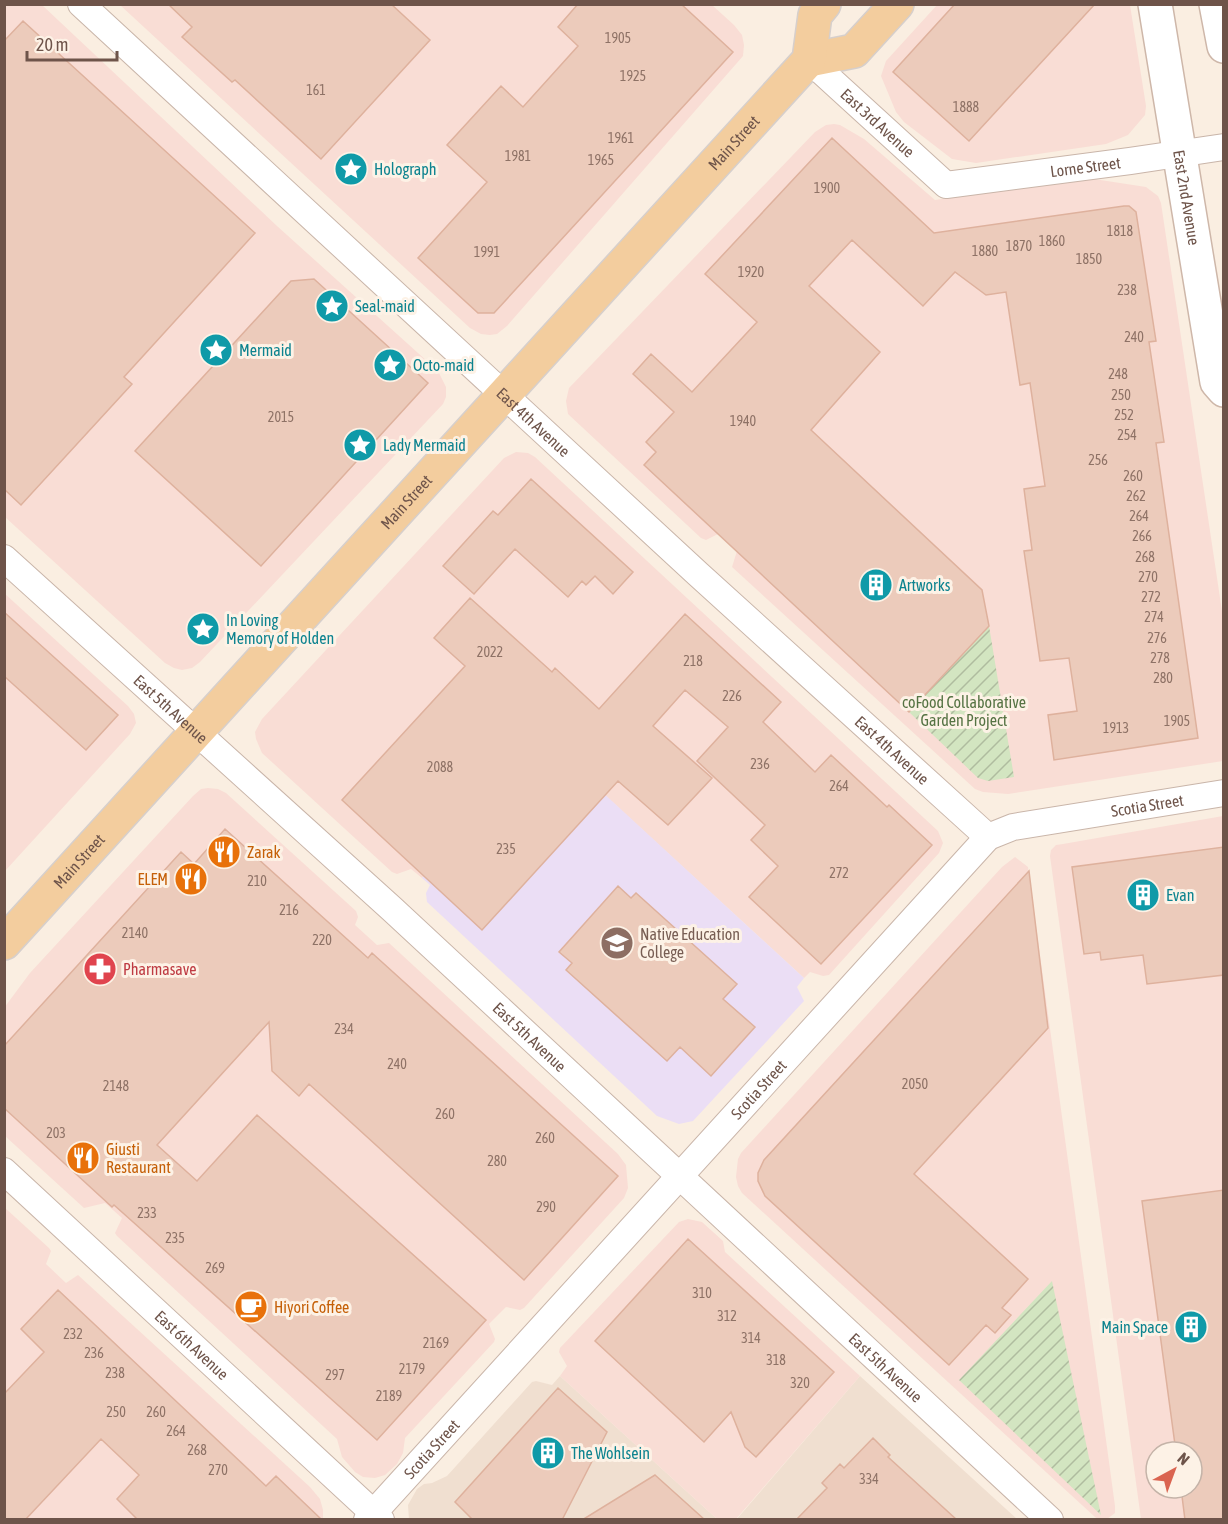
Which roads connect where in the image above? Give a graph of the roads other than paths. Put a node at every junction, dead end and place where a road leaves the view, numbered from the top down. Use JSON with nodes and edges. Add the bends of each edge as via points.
{"nodes":[{"id":1,"x":81,"y":4,"type":"edge"},
{"id":2,"x":824,"y":4,"type":"edge"},
{"id":3,"x":897,"y":4,"type":"edge"},
{"id":4,"x":1155,"y":4,"type":"edge"},
{"id":5,"x":1216,"y":4,"type":"edge"},
{"id":6,"x":1224,"y":46,"type":"edge"},
{"id":7,"x":810,"y":60,"type":"junction"},
{"id":8,"x":1224,"y":147,"type":"edge"},
{"id":9,"x":1178,"y":154,"type":"junction"},
{"id":10,"x":946,"y":185,"type":"joint"},
{"id":11,"x":1224,"y":390,"type":"edge"},
{"id":12,"x":504,"y":394,"type":"junction"},
{"id":13,"x":4,"y":558,"type":"edge"},
{"id":14,"x":197,"y":732,"type":"junction"},
{"id":15,"x":1224,"y":793,"type":"edge"},
{"id":16,"x":988,"y":837,"type":"junction"},
{"id":17,"x":4,"y":944,"type":"edge"},
{"id":18,"x":4,"y":1170,"type":"edge"},
{"id":19,"x":680,"y":1176,"type":"junction"},
{"id":20,"x":374,"y":1517,"type":"edge"},
{"id":21,"x":1050,"y":1520,"type":"edge"}],
"edges":[{"from":1,"to":12,"type":"street","name":"East 4th Avenue"},
{"from":2,"to":7,"type":"main road","via":[[814,15]]},
{"from":3,"to":7,"type":"main road","via":[[854,51]]},
{"from":4,"to":9,"type":"main road","name":"East 2nd Avenue"},
{"from":5,"to":6,"type":"main road"},
{"from":7,"to":10,"type":"street","name":"East 3rd Avenue"},
{"from":7,"to":12,"type":"main road","name":"Main Street"},
{"from":8,"to":9,"type":"street","name":"Lorne Street"},
{"from":9,"to":10,"type":"street","name":"Lorne Street"},
{"from":9,"to":11,"type":"main road","name":"East 2nd Avenue","via":[[1217,382]]},
{"from":12,"to":14,"type":"main road","name":"Main Street"},
{"from":12,"to":16,"type":"street","name":"East 4th Avenue"},
{"from":13,"to":14,"type":"street","name":"East 5th Avenue"},
{"from":14,"to":17,"type":"main road","name":"Main Street"},
{"from":14,"to":19,"type":"street","name":"East 5th Avenue"},
{"from":15,"to":16,"type":"street","name":"Scotia Street","via":[[1012,827]]},
{"from":16,"to":19,"type":"street","name":"Scotia Street"},
{"from":18,"to":20,"type":"street","name":"East 6th Avenue"},
{"from":19,"to":20,"type":"street","name":"Scotia Street"},
{"from":19,"to":21,"type":"street","name":"East 5th Avenue"}]}
